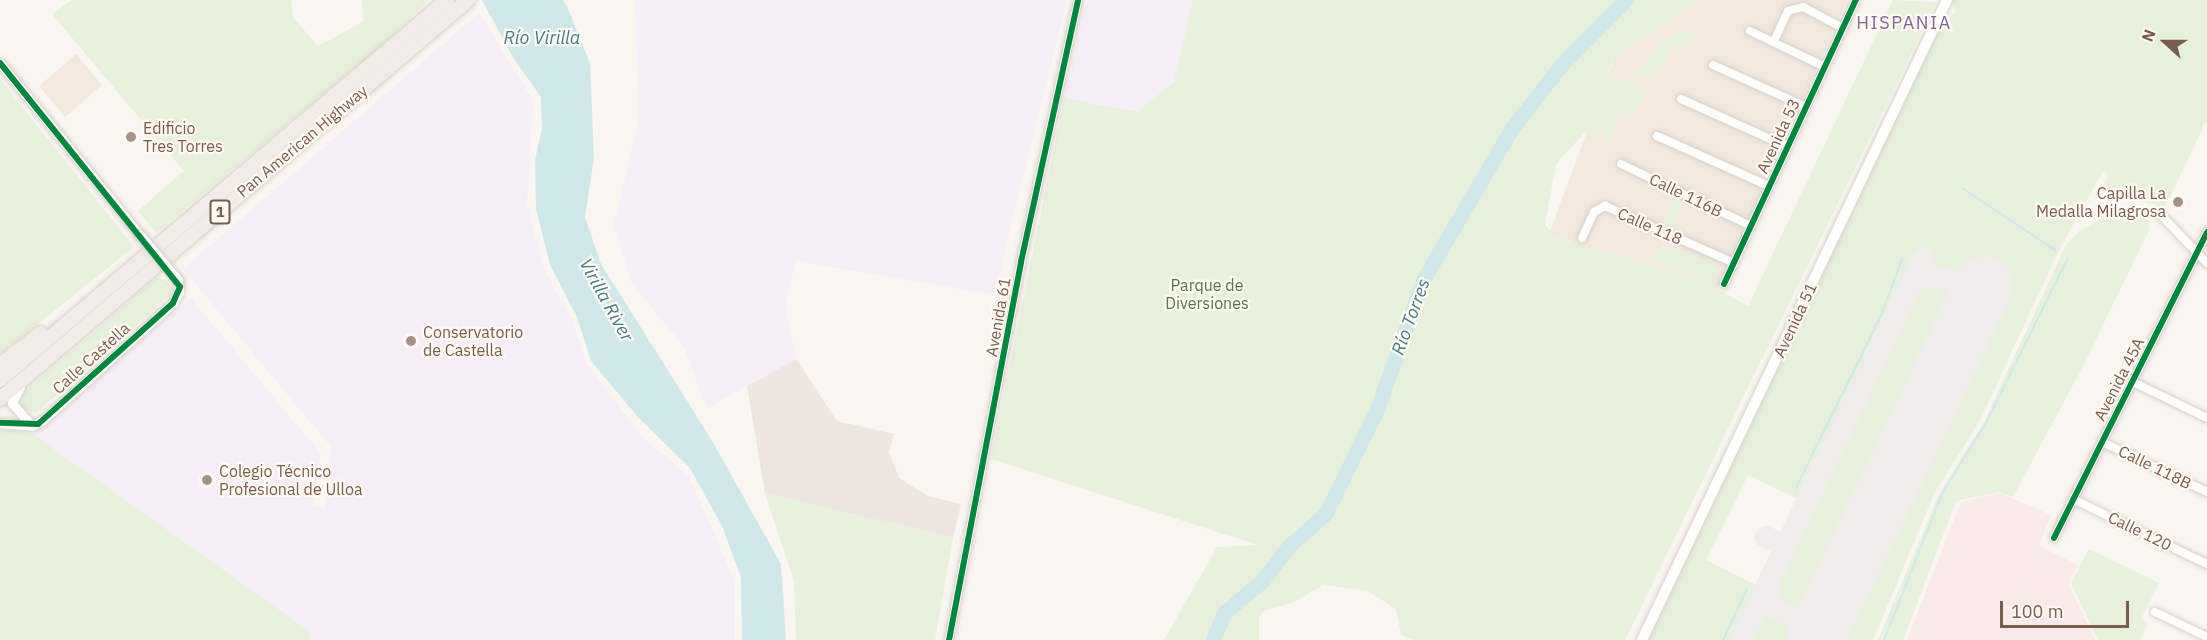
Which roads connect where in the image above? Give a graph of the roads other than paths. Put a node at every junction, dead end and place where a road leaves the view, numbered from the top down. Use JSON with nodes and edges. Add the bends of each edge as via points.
{"nodes":[{"id":1,"x":447,"y":0,"type":"edge"},
{"id":2,"x":468,"y":0,"type":"edge"},
{"id":3,"x":1078,"y":0,"type":"edge"},
{"id":4,"x":1856,"y":0,"type":"edge"},
{"id":5,"x":1947,"y":0,"type":"edge"},
{"id":6,"x":436,"y":19,"type":"junction"},
{"id":7,"x":1843,"y":28,"type":"junction"},
{"id":8,"x":1750,"y":31,"type":"dead end"},
{"id":9,"x":1774,"y":41,"type":"junction"},
{"id":10,"x":0,"y":63,"type":"edge"},
{"id":11,"x":1713,"y":65,"type":"dead end"},
{"id":12,"x":1825,"y":67,"type":"junction"},
{"id":13,"x":1681,"y":99,"type":"dead end"},
{"id":14,"x":1806,"y":107,"type":"junction"},
{"id":15,"x":1657,"y":136,"type":"dead end"},
{"id":16,"x":1788,"y":147,"type":"junction"},
{"id":17,"x":1622,"y":164,"type":"dead end"},
{"id":18,"x":1769,"y":186,"type":"junction"},
{"id":19,"x":2160,"y":214,"type":"dead end"},
{"id":20,"x":1751,"y":226,"type":"junction"},
{"id":21,"x":2207,"y":232,"type":"edge"},
{"id":22,"x":1582,"y":238,"type":"dead end"},
{"id":23,"x":2197,"y":253,"type":"junction"},
{"id":24,"x":139,"y":258,"type":"junction"},
{"id":25,"x":1734,"y":263,"type":"junction"},
{"id":26,"x":2207,"y":263,"type":"edge"},
{"id":27,"x":1724,"y":284,"type":"dead end"},
{"id":28,"x":0,"y":365,"type":"edge"},
{"id":29,"x":40,"y":365,"type":"junction"},
{"id":30,"x":0,"y":380,"type":"edge"},
{"id":31,"x":2133,"y":382,"type":"junction"},
{"id":32,"x":0,"y":399,"type":"edge"},
{"id":33,"x":2207,"y":418,"type":"edge"},
{"id":34,"x":0,"y":423,"type":"edge"},
{"id":35,"x":32,"y":426,"type":"junction"},
{"id":36,"x":2102,"y":442,"type":"junction"},
{"id":37,"x":2207,"y":492,"type":"edge"},
{"id":38,"x":2073,"y":499,"type":"junction"},
{"id":39,"x":2054,"y":538,"type":"dead end"},
{"id":40,"x":2207,"y":564,"type":"edge"},
{"id":41,"x":2155,"y":612,"type":"dead end"},
{"id":42,"x":2207,"y":637,"type":"edge"},
{"id":43,"x":949,"y":640,"type":"edge"},
{"id":44,"x":1642,"y":640,"type":"edge"}],
"edges":[{"from":1,"to":6,"type":"highway","number":"1"},
{"from":2,"to":6,"type":"highway","name":"Pan American Highway","number":"1"},
{"from":3,"to":43,"type":"street","name":"Avenida 61","via":[[1021,262]]},
{"from":4,"to":7,"type":"street","name":"Avenida 53"},
{"from":5,"to":44,"type":"main road","name":"Avenida 51"},
{"from":6,"to":24,"type":"highway","number":"1"},
{"from":6,"to":29,"type":"highway","name":"Pan American Highway","number":"1"},
{"from":7,"to":9,"type":"street","via":[[1803,7],[1788,11]]},
{"from":7,"to":12,"type":"street","name":"Avenida 53"},
{"from":8,"to":9,"type":"street"},
{"from":9,"to":12,"type":"street"},
{"from":10,"to":35,"type":"street","name":"Calle Castella","bridge":true,"via":[[178,280],[179,291],[173,303]]},
{"from":11,"to":14,"type":"street"},
{"from":12,"to":14,"type":"street","name":"Avenida 53"},
{"from":13,"to":16,"type":"street"},
{"from":14,"to":16,"type":"street","name":"Avenida 53"},
{"from":15,"to":18,"type":"street"},
{"from":16,"to":18,"type":"street","name":"Avenida 53"},
{"from":17,"to":20,"type":"street","name":"Calle 116B"},
{"from":18,"to":20,"type":"street","name":"Avenida 53"},
{"from":19,"to":23,"type":"street"},
{"from":20,"to":25,"type":"street","name":"Avenida 53"},
{"from":21,"to":23,"type":"street","name":"Avenida 45A"},
{"from":22,"to":25,"type":"street","name":"Calle 118","via":[[1594,212],[1605,206]]},
{"from":23,"to":26,"type":"street"},
{"from":23,"to":31,"type":"street","name":"Avenida 45A"},
{"from":24,"to":28,"type":"highway"},
{"from":24,"to":30,"type":"highway","number":"1"},
{"from":25,"to":27,"type":"street","name":"Avenida 53"},
{"from":29,"to":32,"type":"highway","name":"Pan American Highway","number":"1"},
{"from":29,"to":35,"type":"street","name":"Calle Castella","via":[[12,400]]},
{"from":31,"to":33,"type":"street"},
{"from":31,"to":36,"type":"street","name":"Avenida 45A"},
{"from":34,"to":35,"type":"street"},
{"from":36,"to":37,"type":"street","name":"Calle 118B"},
{"from":36,"to":38,"type":"street","name":"Avenida 45A"},
{"from":38,"to":39,"type":"street","name":"Avenida 45A"},
{"from":38,"to":40,"type":"street","name":"Calle 120"},
{"from":41,"to":42,"type":"street"}]}
